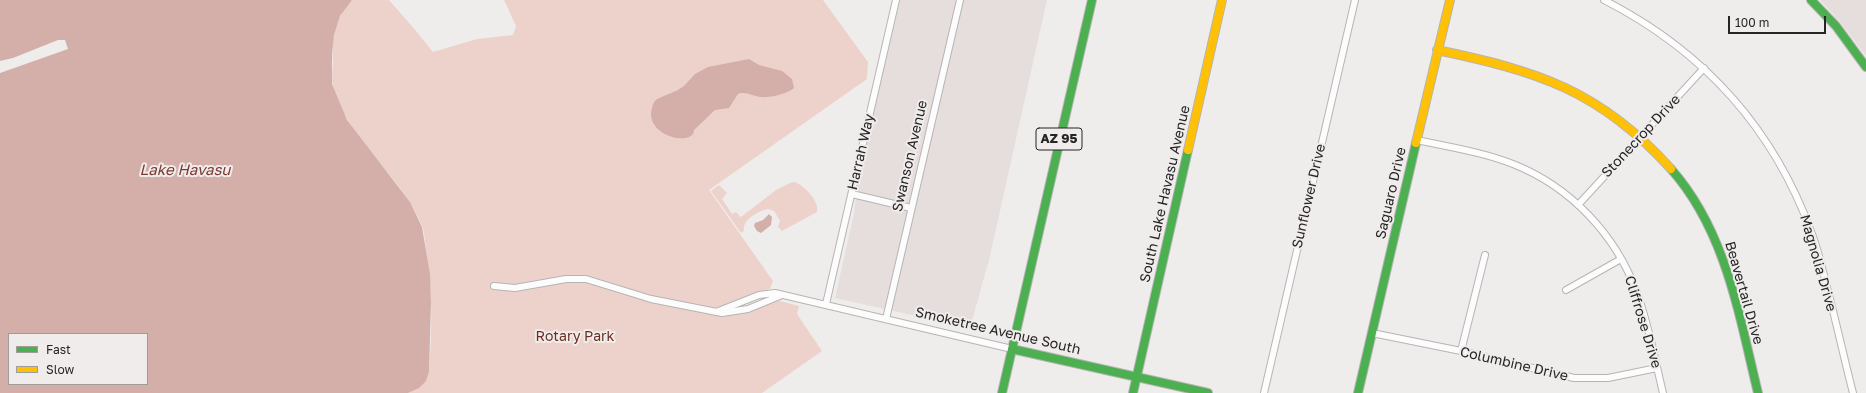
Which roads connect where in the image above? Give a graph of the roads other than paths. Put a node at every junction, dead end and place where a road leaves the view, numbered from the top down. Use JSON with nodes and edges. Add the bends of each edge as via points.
{"nodes":[{"id":1,"x":896,"y":0,"type":"edge"},
{"id":2,"x":960,"y":0,"type":"edge"},
{"id":3,"x":1092,"y":0,"type":"edge"},
{"id":4,"x":1222,"y":0,"type":"edge"},
{"id":5,"x":1355,"y":0,"type":"edge"},
{"id":6,"x":1450,"y":0,"type":"edge"},
{"id":7,"x":1604,"y":0,"type":"edge"},
{"id":8,"x":1811,"y":0,"type":"edge"},
{"id":9,"x":1437,"y":50,"type":"junction"},
{"id":10,"x":1866,"y":67,"type":"edge"},
{"id":11,"x":1704,"y":68,"type":"junction"},
{"id":12,"x":1640,"y":136,"type":"junction"},
{"id":13,"x":1417,"y":140,"type":"junction"},
{"id":14,"x":852,"y":194,"type":"junction"},
{"id":15,"x":1578,"y":205,"type":"junction"},
{"id":16,"x":911,"y":208,"type":"junction"},
{"id":17,"x":1485,"y":255,"type":"dead end"},
{"id":18,"x":1621,"y":259,"type":"junction"},
{"id":19,"x":494,"y":286,"type":"dead end"},
{"id":20,"x":1566,"y":290,"type":"dead end"},
{"id":21,"x":783,"y":295,"type":"junction"},
{"id":22,"x":826,"y":304,"type":"junction"},
{"id":23,"x":716,"y":312,"type":"junction"},
{"id":24,"x":886,"y":319,"type":"junction"},
{"id":25,"x":1372,"y":333,"type":"junction"},
{"id":26,"x":1012,"y":349,"type":"junction"},
{"id":27,"x":1461,"y":351,"type":"junction"},
{"id":28,"x":1657,"y":368,"type":"junction"},
{"id":29,"x":1137,"y":376,"type":"junction"},
{"id":30,"x":1002,"y":393,"type":"edge"},
{"id":31,"x":1133,"y":393,"type":"edge"},
{"id":32,"x":1208,"y":393,"type":"edge"},
{"id":33,"x":1264,"y":393,"type":"edge"},
{"id":34,"x":1358,"y":393,"type":"edge"},
{"id":35,"x":1663,"y":393,"type":"edge"},
{"id":36,"x":1758,"y":393,"type":"edge"},
{"id":37,"x":1853,"y":393,"type":"edge"}],
"edges":[{"from":1,"to":14,"type":"street","name":"Harrah Way"},
{"from":2,"to":16,"type":"street","name":"Swanson Avenue"},
{"from":3,"to":26,"type":"main road","number":"AZ 95"},
{"from":4,"to":29,"type":"main road","name":"South Lake Havasu Avenue"},
{"from":5,"to":33,"type":"street","name":"Sunflower Drive"},
{"from":6,"to":9,"type":"main road","name":"Saguaro Drive"},
{"from":7,"to":11,"type":"street","name":"Magnolia Drive","via":[[1660,33]]},
{"from":8,"to":10,"type":"main road","via":[[1836,26]]},
{"from":9,"to":12,"type":"main road","name":"Beavertail Drive","via":[[1514,67],[1560,84],[1604,108]]},
{"from":9,"to":13,"type":"main road","name":"Saguaro Drive"},
{"from":11,"to":12,"type":"street","name":"Stonecrop Drive"},
{"from":11,"to":37,"type":"street","name":"Magnolia Drive","via":[[1753,122],[1778,160],[1802,206],[1822,267]]},
{"from":12,"to":15,"type":"street","name":"Stonecrop Drive"},
{"from":12,"to":36,"type":"main road","name":"Beavertail Drive","via":[[1661,157],[1688,191],[1715,240],[1732,287]]},
{"from":13,"to":15,"type":"street","name":"Cliffrose Drive","via":[[1514,164],[1547,181]]},
{"from":13,"to":25,"type":"main road","name":"Saguaro Drive"},
{"from":14,"to":16,"type":"street"},
{"from":14,"to":22,"type":"street","name":"Harrah Way"},
{"from":15,"to":18,"type":"street","name":"Cliffrose Drive","via":[[1602,230]]},
{"from":16,"to":24,"type":"street","name":"Swanson Avenue"},
{"from":17,"to":27,"type":"street"},
{"from":18,"to":20,"type":"street"},
{"from":18,"to":28,"type":"street","name":"Cliffrose Drive","via":[[1638,294]]},
{"from":19,"to":23,"type":"street","via":[[514,288],[566,279],[586,279],[651,299]]},
{"from":21,"to":22,"type":"street","name":"Smoketree Avenue South"},
{"from":21,"to":23,"type":"street","via":[[748,309]]},
{"from":21,"to":23,"type":"street","name":"Smoketree Avenue South","via":[[759,295]]},
{"from":22,"to":24,"type":"street","name":"Smoketree Avenue South"},
{"from":24,"to":26,"type":"street","name":"Smoketree Avenue South"},
{"from":25,"to":27,"type":"street","name":"Columbine Drive"},
{"from":25,"to":34,"type":"main road","name":"Saguaro Drive"},
{"from":26,"to":29,"type":"main road","name":"Smoketree Avenue South"},
{"from":26,"to":30,"type":"main road","number":"AZ 95"},
{"from":27,"to":28,"type":"street","name":"Columbine Drive","via":[[1563,376],[1586,379],[1608,378]]},
{"from":28,"to":35,"type":"street","name":"Cliffrose Drive"},
{"from":29,"to":31,"type":"main road","name":"South Lake Havasu Avenue"},
{"from":29,"to":32,"type":"main road","name":"Smoketree Avenue South"}]}
